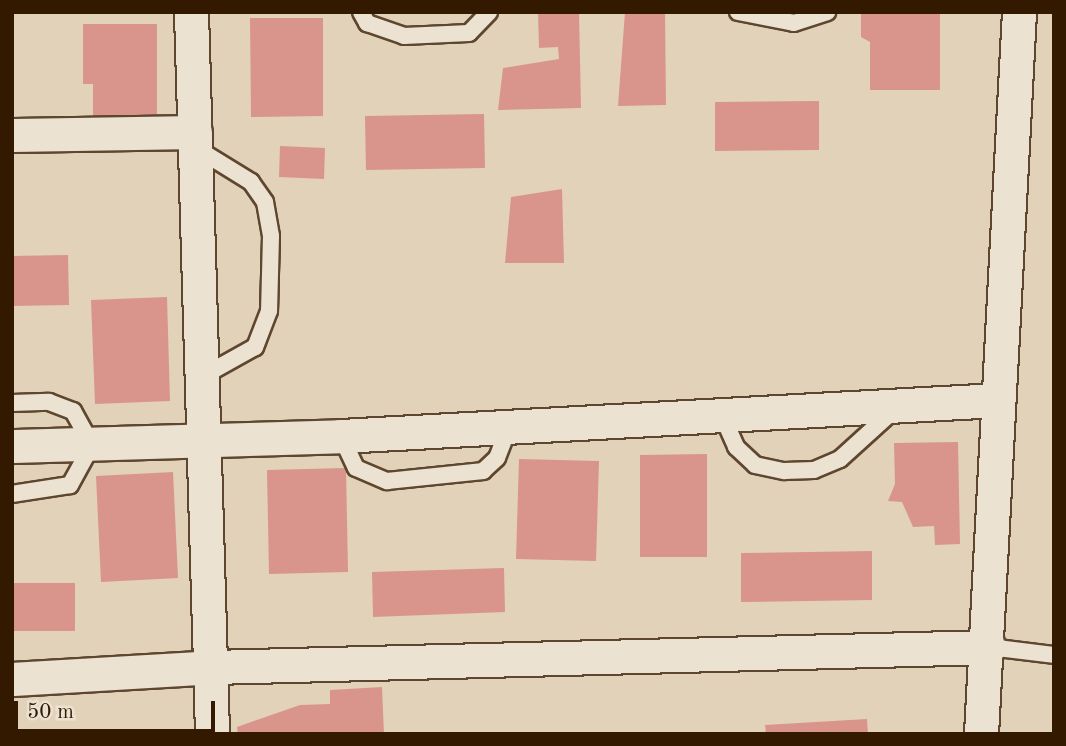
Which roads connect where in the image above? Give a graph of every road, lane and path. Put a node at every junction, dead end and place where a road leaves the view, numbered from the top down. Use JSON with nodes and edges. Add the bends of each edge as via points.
{"nodes":[{"id":1,"x":191,"y":12,"type":"edge"},
{"id":2,"x":361,"y":12,"type":"edge"},
{"id":3,"x":489,"y":12,"type":"edge"},
{"id":4,"x":738,"y":12,"type":"edge"},
{"id":5,"x":827,"y":12,"type":"edge"},
{"id":6,"x":1019,"y":12,"type":"edge"},
{"id":7,"x":12,"y":135,"type":"edge"},
{"id":8,"x":195,"y":140,"type":"junction"},
{"id":9,"x":203,"y":376,"type":"junction"},
{"id":10,"x":998,"y":400,"type":"junction"},
{"id":11,"x":12,"y":403,"type":"edge"},
{"id":12,"x":898,"y":406,"type":"junction"},
{"id":13,"x":723,"y":415,"type":"junction"},
{"id":14,"x":509,"y":426,"type":"junction"},
{"id":15,"x":341,"y":436,"type":"junction"},
{"id":16,"x":206,"y":438,"type":"junction"},
{"id":17,"x":92,"y":445,"type":"junction"},
{"id":18,"x":12,"y":446,"type":"edge"},
{"id":19,"x":12,"y":494,"type":"edge"},
{"id":20,"x":989,"y":647,"type":"junction"},
{"id":21,"x":1054,"y":655,"type":"edge"},
{"id":22,"x":212,"y":667,"type":"junction"},
{"id":23,"x":12,"y":679,"type":"edge"},
{"id":24,"x":212,"y":734,"type":"edge"},
{"id":25,"x":981,"y":734,"type":"edge"}],
"edges":[{"from":1,"to":8,"type":"street"},
{"from":2,"to":3,"type":"lane","via":[[367,23],[404,36],[468,33]]},
{"from":4,"to":5,"type":"lane","via":[[794,23]]},
{"from":6,"to":10,"type":"street"},
{"from":7,"to":8,"type":"street"},
{"from":8,"to":9,"type":"street"},
{"from":8,"to":9,"type":"lane","via":[[251,182],[265,202],[271,236],[269,312],[255,346]]},
{"from":9,"to":16,"type":"street"},
{"from":10,"to":12,"type":"street"},
{"from":10,"to":20,"type":"street"},
{"from":11,"to":17,"type":"lane","via":[[49,402],[73,411]]},
{"from":12,"to":13,"type":"street"},
{"from":12,"to":13,"type":"lane","via":[[840,459],[814,470],[755,465],[736,447]]},
{"from":13,"to":14,"type":"street"},
{"from":14,"to":15,"type":"street"},
{"from":14,"to":15,"type":"lane","via":[[497,458],[483,471],[387,481],[356,468]]},
{"from":15,"to":16,"type":"street"},
{"from":16,"to":17,"type":"street"},
{"from":16,"to":22,"type":"street"},
{"from":17,"to":18,"type":"street"},
{"from":17,"to":19,"type":"lane","via":[[69,485]]},
{"from":20,"to":21,"type":"lane"},
{"from":20,"to":22,"type":"street"},
{"from":20,"to":25,"type":"street"},
{"from":22,"to":23,"type":"street"},
{"from":22,"to":24,"type":"street"}]}
